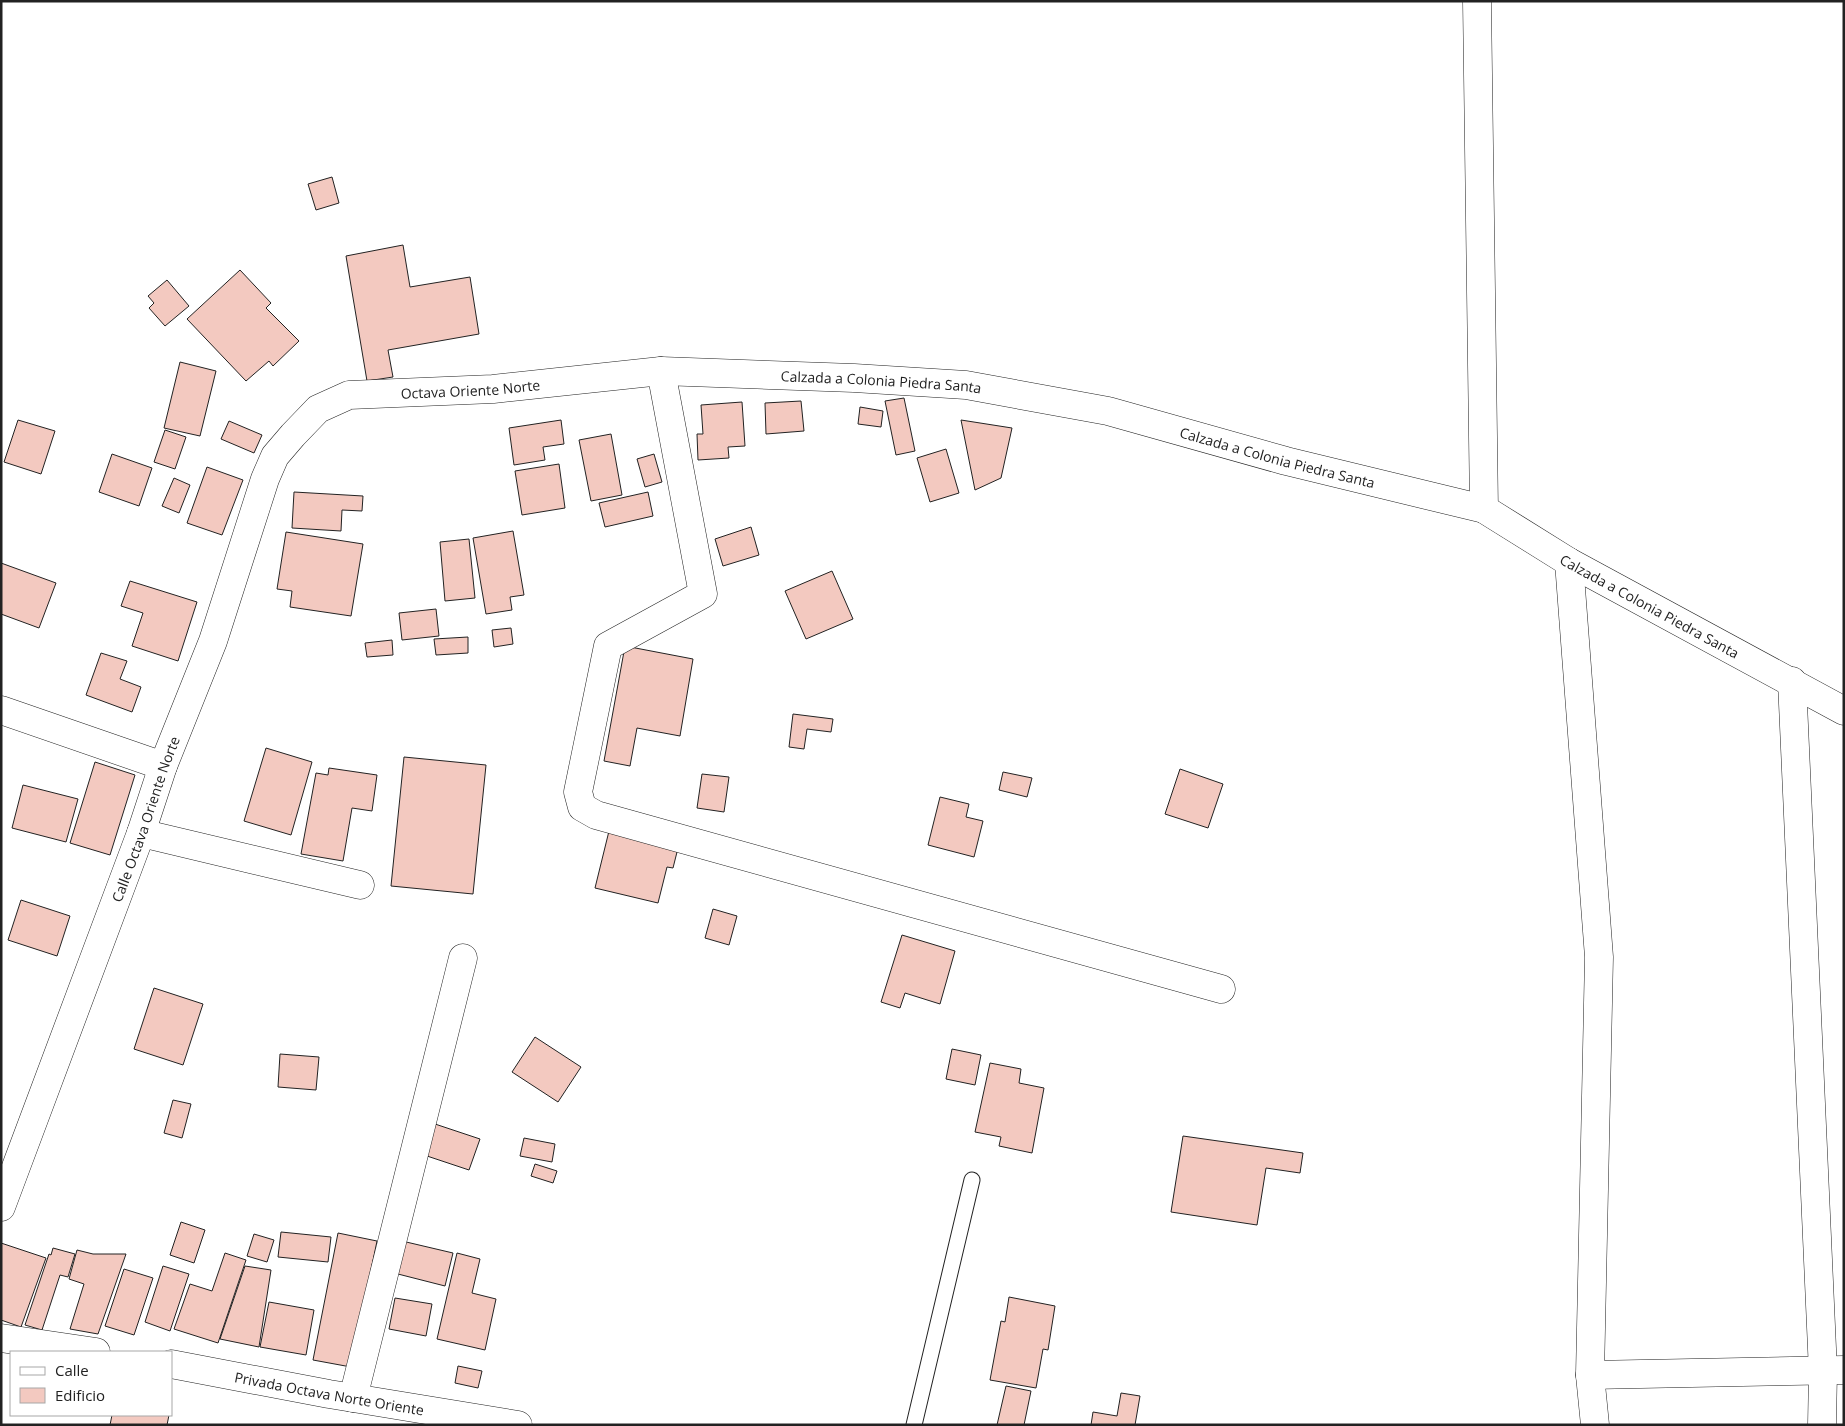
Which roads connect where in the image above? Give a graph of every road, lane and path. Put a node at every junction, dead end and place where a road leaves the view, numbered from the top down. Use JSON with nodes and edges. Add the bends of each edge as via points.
{"nodes":[{"id":1,"x":1477,"y":1,"type":"edge"},
{"id":2,"x":661,"y":372,"type":"junction"},
{"id":3,"x":293,"y":435,"type":"joint"},
{"id":4,"x":1484,"y":509,"type":"junction"},
{"id":5,"x":1569,"y":562,"type":"junction"},
{"id":6,"x":1792,"y":681,"type":"junction"},
{"id":7,"x":1,"y":710,"type":"edge"},
{"id":8,"x":1844,"y":711,"type":"edge"},
{"id":9,"x":163,"y":766,"type":"junction"},
{"id":10,"x":141,"y":833,"type":"junction"},
{"id":11,"x":360,"y":885,"type":"dead end"},
{"id":12,"x":463,"y":958,"type":"dead end"},
{"id":13,"x":1221,"y":989,"type":"dead end"},
{"id":14,"x":972,"y":1180,"type":"dead end"},
{"id":15,"x":1,"y":1207,"type":"edge"},
{"id":16,"x":1,"y":1338,"type":"edge"},
{"id":17,"x":89,"y":1351,"type":"edge"},
{"id":18,"x":172,"y":1364,"type":"edge"},
{"id":19,"x":1833,"y":1370,"type":"edge"},
{"id":20,"x":1590,"y":1375,"type":"junction"},
{"id":21,"x":352,"y":1398,"type":"junction"},
{"id":22,"x":518,"y":1425,"type":"edge"},
{"id":23,"x":914,"y":1425,"type":"edge"},
{"id":24,"x":1595,"y":1425,"type":"edge"},
{"id":25,"x":1822,"y":1425,"type":"edge"}],
"edges":[{"from":1,"to":4,"type":"street"},
{"from":2,"to":3,"type":"street","name":"Octava Oriente Norte","via":[[493,389],[349,396],[318,409]]},
{"from":2,"to":4,"type":"street","name":"Calzada a Colonia Piedra Santa","via":[[966,385],[1108,411],[1286,461]]},
{"from":2,"to":13,"type":"street","via":[[703,594],[608,646],[578,792],[582,807],[605,818]]},
{"from":3,"to":9,"type":"street","name":"Calle Octava Oriente Norte","via":[[275,456],[265,479],[213,641]]},
{"from":4,"to":5,"type":"street","name":"Calzada a Colonia Piedra Santa"},
{"from":5,"to":6,"type":"street","name":"Calzada a Colonia Piedra Santa"},
{"from":5,"to":20,"type":"street","via":[[1599,957]]},
{"from":6,"to":8,"type":"street","name":"Calzada a Colonia Piedra Santa"},
{"from":6,"to":19,"type":"street"},
{"from":7,"to":9,"type":"street"},
{"from":9,"to":10,"type":"street","name":"Calle Octava Oriente Norte"},
{"from":10,"to":11,"type":"street"},
{"from":10,"to":15,"type":"street","name":"Calle Octava Oriente Norte"},
{"from":12,"to":21,"type":"street"},
{"from":14,"to":23,"type":"lane"},
{"from":16,"to":17,"type":"street"},
{"from":18,"to":21,"type":"street","name":"Privada Octava Norte Oriente"},
{"from":19,"to":20,"type":"street"},
{"from":19,"to":25,"type":"street"},
{"from":20,"to":24,"type":"street"},
{"from":21,"to":22,"type":"street","name":"Privada Octava Norte Oriente"}]}
